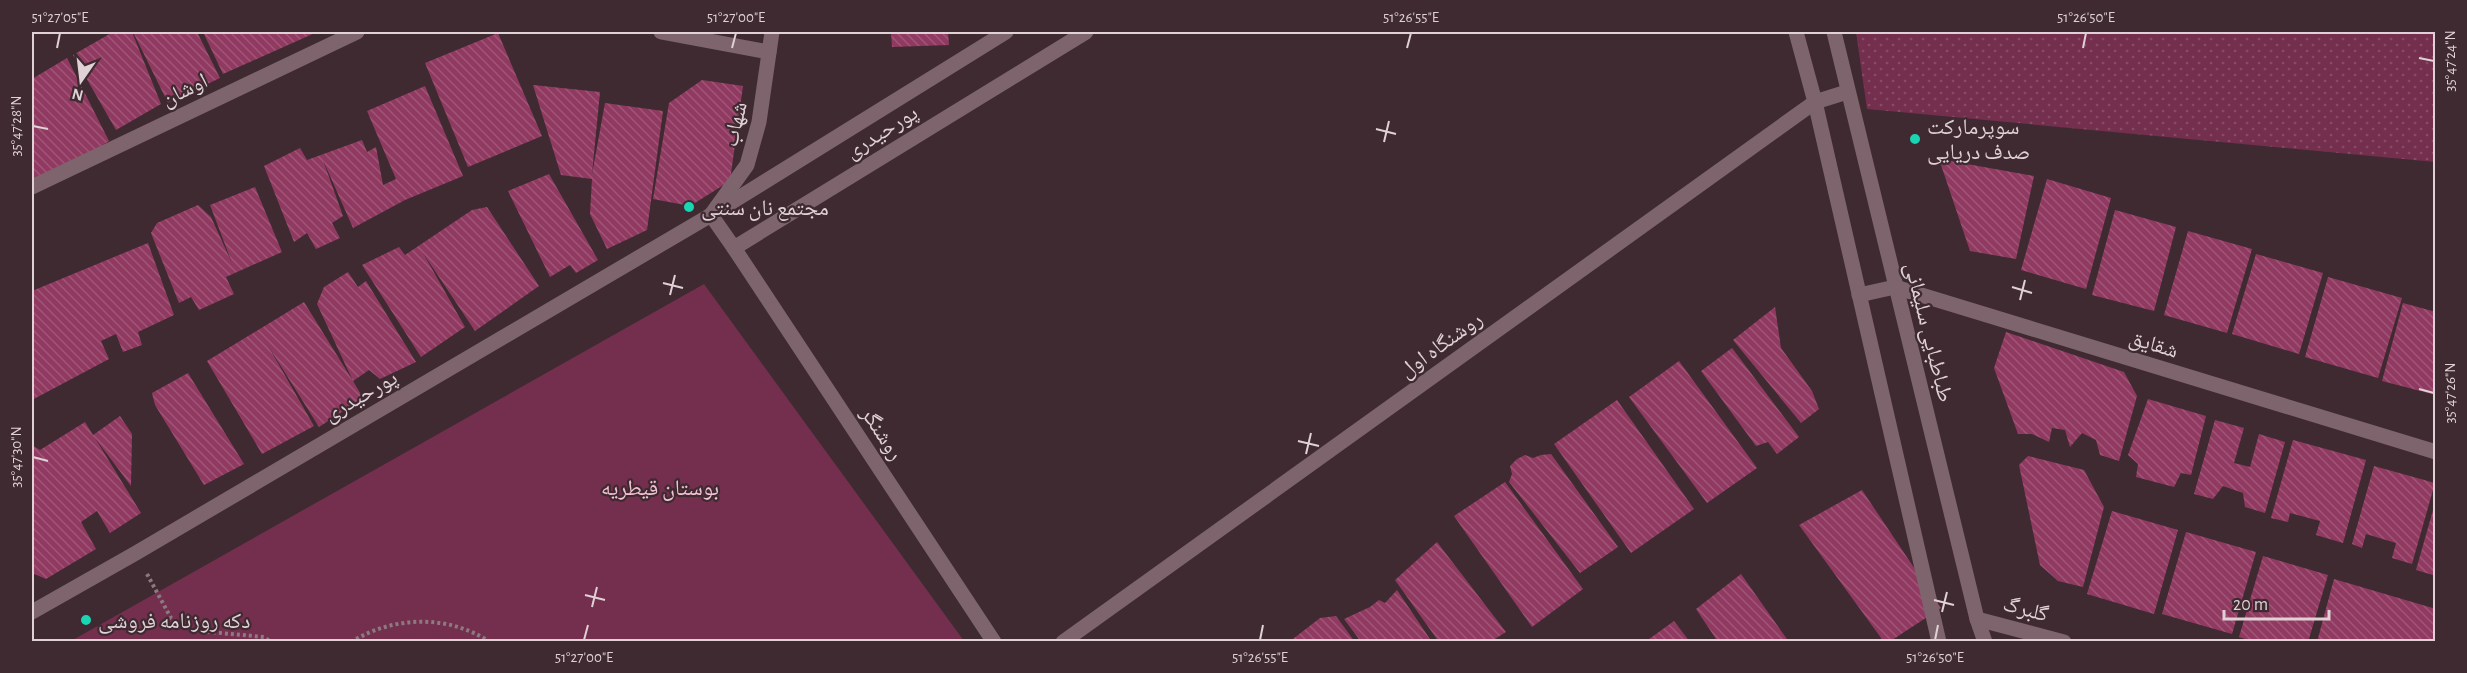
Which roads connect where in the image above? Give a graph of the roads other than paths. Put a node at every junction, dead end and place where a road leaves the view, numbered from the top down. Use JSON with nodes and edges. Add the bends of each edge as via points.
{"nodes":[{"id":1,"x":357,"y":32,"type":"edge"},
{"id":2,"x":661,"y":32,"type":"edge"},
{"id":3,"x":772,"y":32,"type":"edge"},
{"id":4,"x":1006,"y":32,"type":"edge"},
{"id":5,"x":1086,"y":32,"type":"edge"},
{"id":6,"x":1796,"y":32,"type":"edge"},
{"id":7,"x":1834,"y":32,"type":"edge"},
{"id":8,"x":769,"y":52,"type":"junction"},
{"id":9,"x":1847,"y":92,"type":"junction"},
{"id":10,"x":1815,"y":102,"type":"junction"},
{"id":11,"x":32,"y":187,"type":"edge"},
{"id":12,"x":711,"y":215,"type":"junction"},
{"id":13,"x":734,"y":248,"type":"junction"},
{"id":14,"x":1895,"y":287,"type":"junction"},
{"id":15,"x":1860,"y":295,"type":"junction"},
{"id":16,"x":2436,"y":452,"type":"edge"},
{"id":17,"x":32,"y":612,"type":"edge"},
{"id":18,"x":1977,"y":619,"type":"junction"},
{"id":19,"x":1934,"y":639,"type":"edge"},
{"id":20,"x":994,"y":642,"type":"edge"},
{"id":21,"x":1063,"y":642,"type":"edge"},
{"id":22,"x":1985,"y":642,"type":"edge"},
{"id":23,"x":2064,"y":642,"type":"edge"}],
"edges":[{"from":1,"to":11,"type":"street","name":"اوشان"},
{"from":2,"to":8,"type":"street"},
{"from":3,"to":8,"type":"street","name":"شهاب"},
{"from":4,"to":12,"type":"street","name":"پورحیدری"},
{"from":5,"to":13,"type":"street","name":"پورحیدری"},
{"from":6,"to":10,"type":"street"},
{"from":7,"to":9,"type":"street","name":"طباطبایی سلیمانی"},
{"from":8,"to":12,"type":"street","name":"شهاب","via":[[759,122],[747,165]]},
{"from":9,"to":10,"type":"street","name":"روشنگاه اول"},
{"from":9,"to":14,"type":"street","name":"طباطبایی سلیمانی"},
{"from":10,"to":15,"type":"street"},
{"from":10,"to":21,"type":"street","name":"روشنگاه اول"},
{"from":12,"to":13,"type":"street"},
{"from":12,"to":17,"type":"street","name":"پورحیدری"},
{"from":13,"to":20,"type":"street","name":"روشنگر"},
{"from":14,"to":15,"type":"street","name":"شقایق"},
{"from":14,"to":16,"type":"street","name":"شقایق"},
{"from":14,"to":18,"type":"street","name":"طباطبایی سلیمانی"},
{"from":15,"to":19,"type":"street"},
{"from":18,"to":22,"type":"street","name":"طباطبایی سلیمانی"},
{"from":18,"to":23,"type":"street","name":"گلبرگ"}]}
